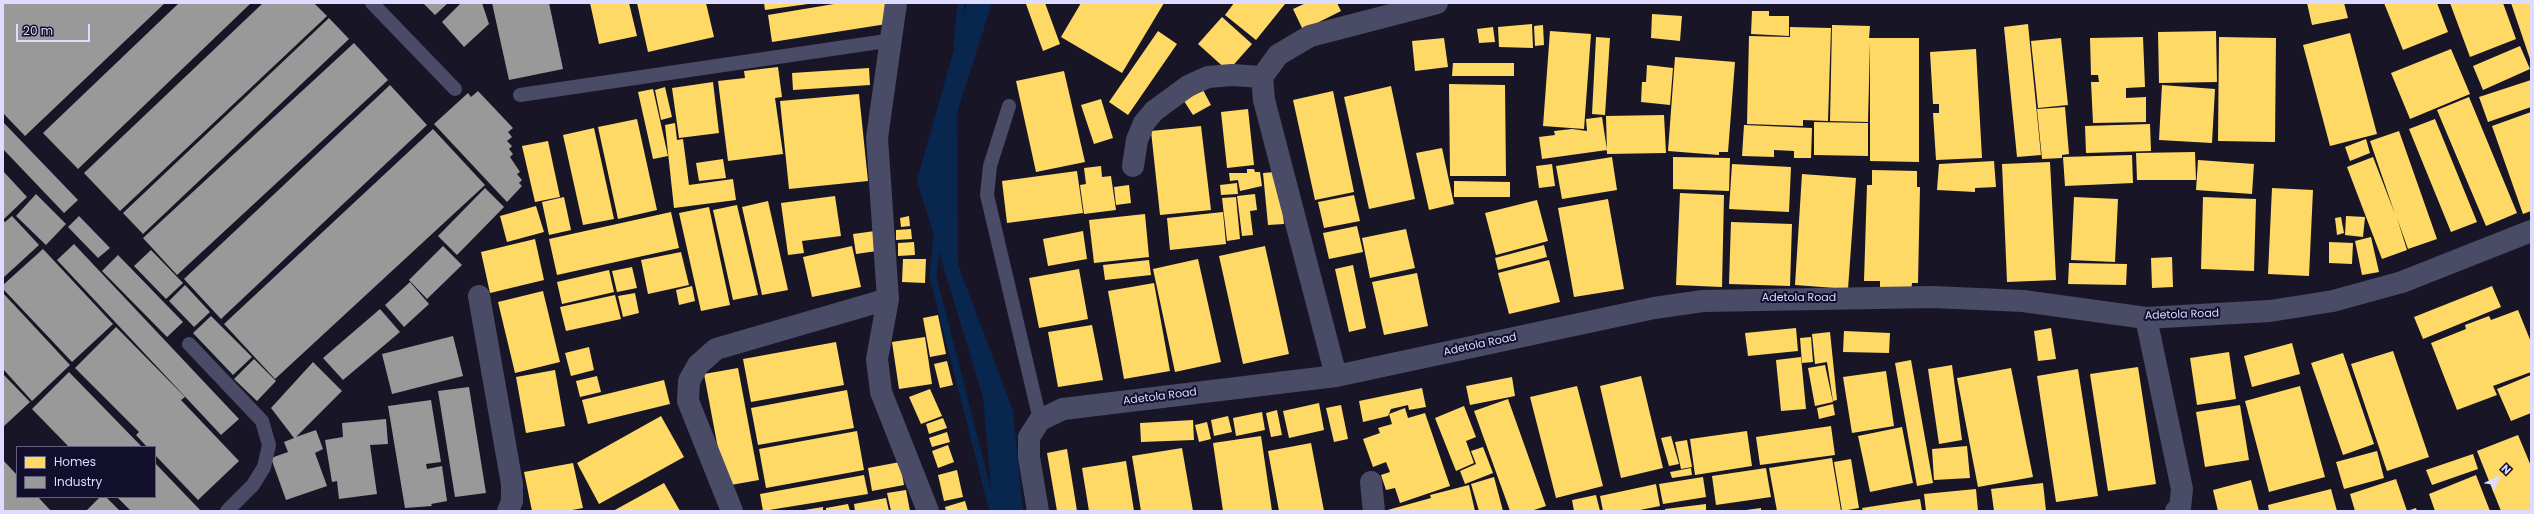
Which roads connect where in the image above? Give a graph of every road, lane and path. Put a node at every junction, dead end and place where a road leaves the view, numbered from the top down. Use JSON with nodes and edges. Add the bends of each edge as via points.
{"nodes":[{"id":1,"x":372,"y":3,"type":"edge"},
{"id":2,"x":896,"y":3,"type":"edge"},
{"id":3,"x":1437,"y":3,"type":"edge"},
{"id":4,"x":893,"y":40,"type":"junction"},
{"id":5,"x":1262,"y":77,"type":"junction"},
{"id":6,"x":456,"y":89,"type":"dead end"},
{"id":7,"x":520,"y":95,"type":"dead end"},
{"id":8,"x":1009,"y":106,"type":"dead end"},
{"id":9,"x":1133,"y":166,"type":"dead end"},
{"id":10,"x":2531,"y":231,"type":"edge"},
{"id":11,"x":479,"y":296,"type":"dead end"},
{"id":12,"x":888,"y":299,"type":"junction"},
{"id":13,"x":2146,"y":318,"type":"junction"},
{"id":14,"x":189,"y":344,"type":"dead end"},
{"id":15,"x":1336,"y":376,"type":"junction"},
{"id":16,"x":1040,"y":420,"type":"junction"},
{"id":17,"x":1371,"y":482,"type":"dead end"},
{"id":18,"x":227,"y":511,"type":"edge"},
{"id":19,"x":508,"y":511,"type":"edge"},
{"id":20,"x":732,"y":511,"type":"edge"},
{"id":21,"x":928,"y":511,"type":"edge"},
{"id":22,"x":1038,"y":511,"type":"edge"},
{"id":23,"x":1374,"y":511,"type":"edge"},
{"id":24,"x":2176,"y":511,"type":"edge"}],
"edges":[{"from":1,"to":6,"type":"lane"},
{"from":2,"to":4,"type":"street"},
{"from":3,"to":5,"type":"street","via":[[1310,36],[1278,55]]},
{"from":4,"to":7,"type":"lane"},
{"from":4,"to":12,"type":"street","via":[[877,138]]},
{"from":5,"to":9,"type":"street","via":[[1208,77],[1188,86],[1154,111],[1144,123],[1137,140]]},
{"from":5,"to":15,"type":"street","via":[[1264,100]]},
{"from":8,"to":16,"type":"lane","via":[[990,166],[987,195]]},
{"from":10,"to":13,"type":"street","name":"Adetola Road","via":[[2402,282],[2333,301],[2270,311]]},
{"from":11,"to":19,"type":"street","via":[[512,484],[512,500]]},
{"from":12,"to":20,"type":"street","via":[[716,350],[698,365],[688,381],[688,401]]},
{"from":12,"to":21,"type":"street","via":[[877,359],[882,392]]},
{"from":13,"to":15,"type":"street","name":"Adetola Road","via":[[2023,301],[1933,297],[1703,301],[1654,308]]},
{"from":13,"to":24,"type":"street","via":[[2182,489],[2180,508]]},
{"from":14,"to":18,"type":"lane","via":[[262,421],[269,445],[264,466],[253,485]]},
{"from":15,"to":16,"type":"street","name":"Adetola Road","via":[[1063,409]]},
{"from":16,"to":22,"type":"street","via":[[1029,437],[1029,457]]},
{"from":17,"to":23,"type":"street"}]}
